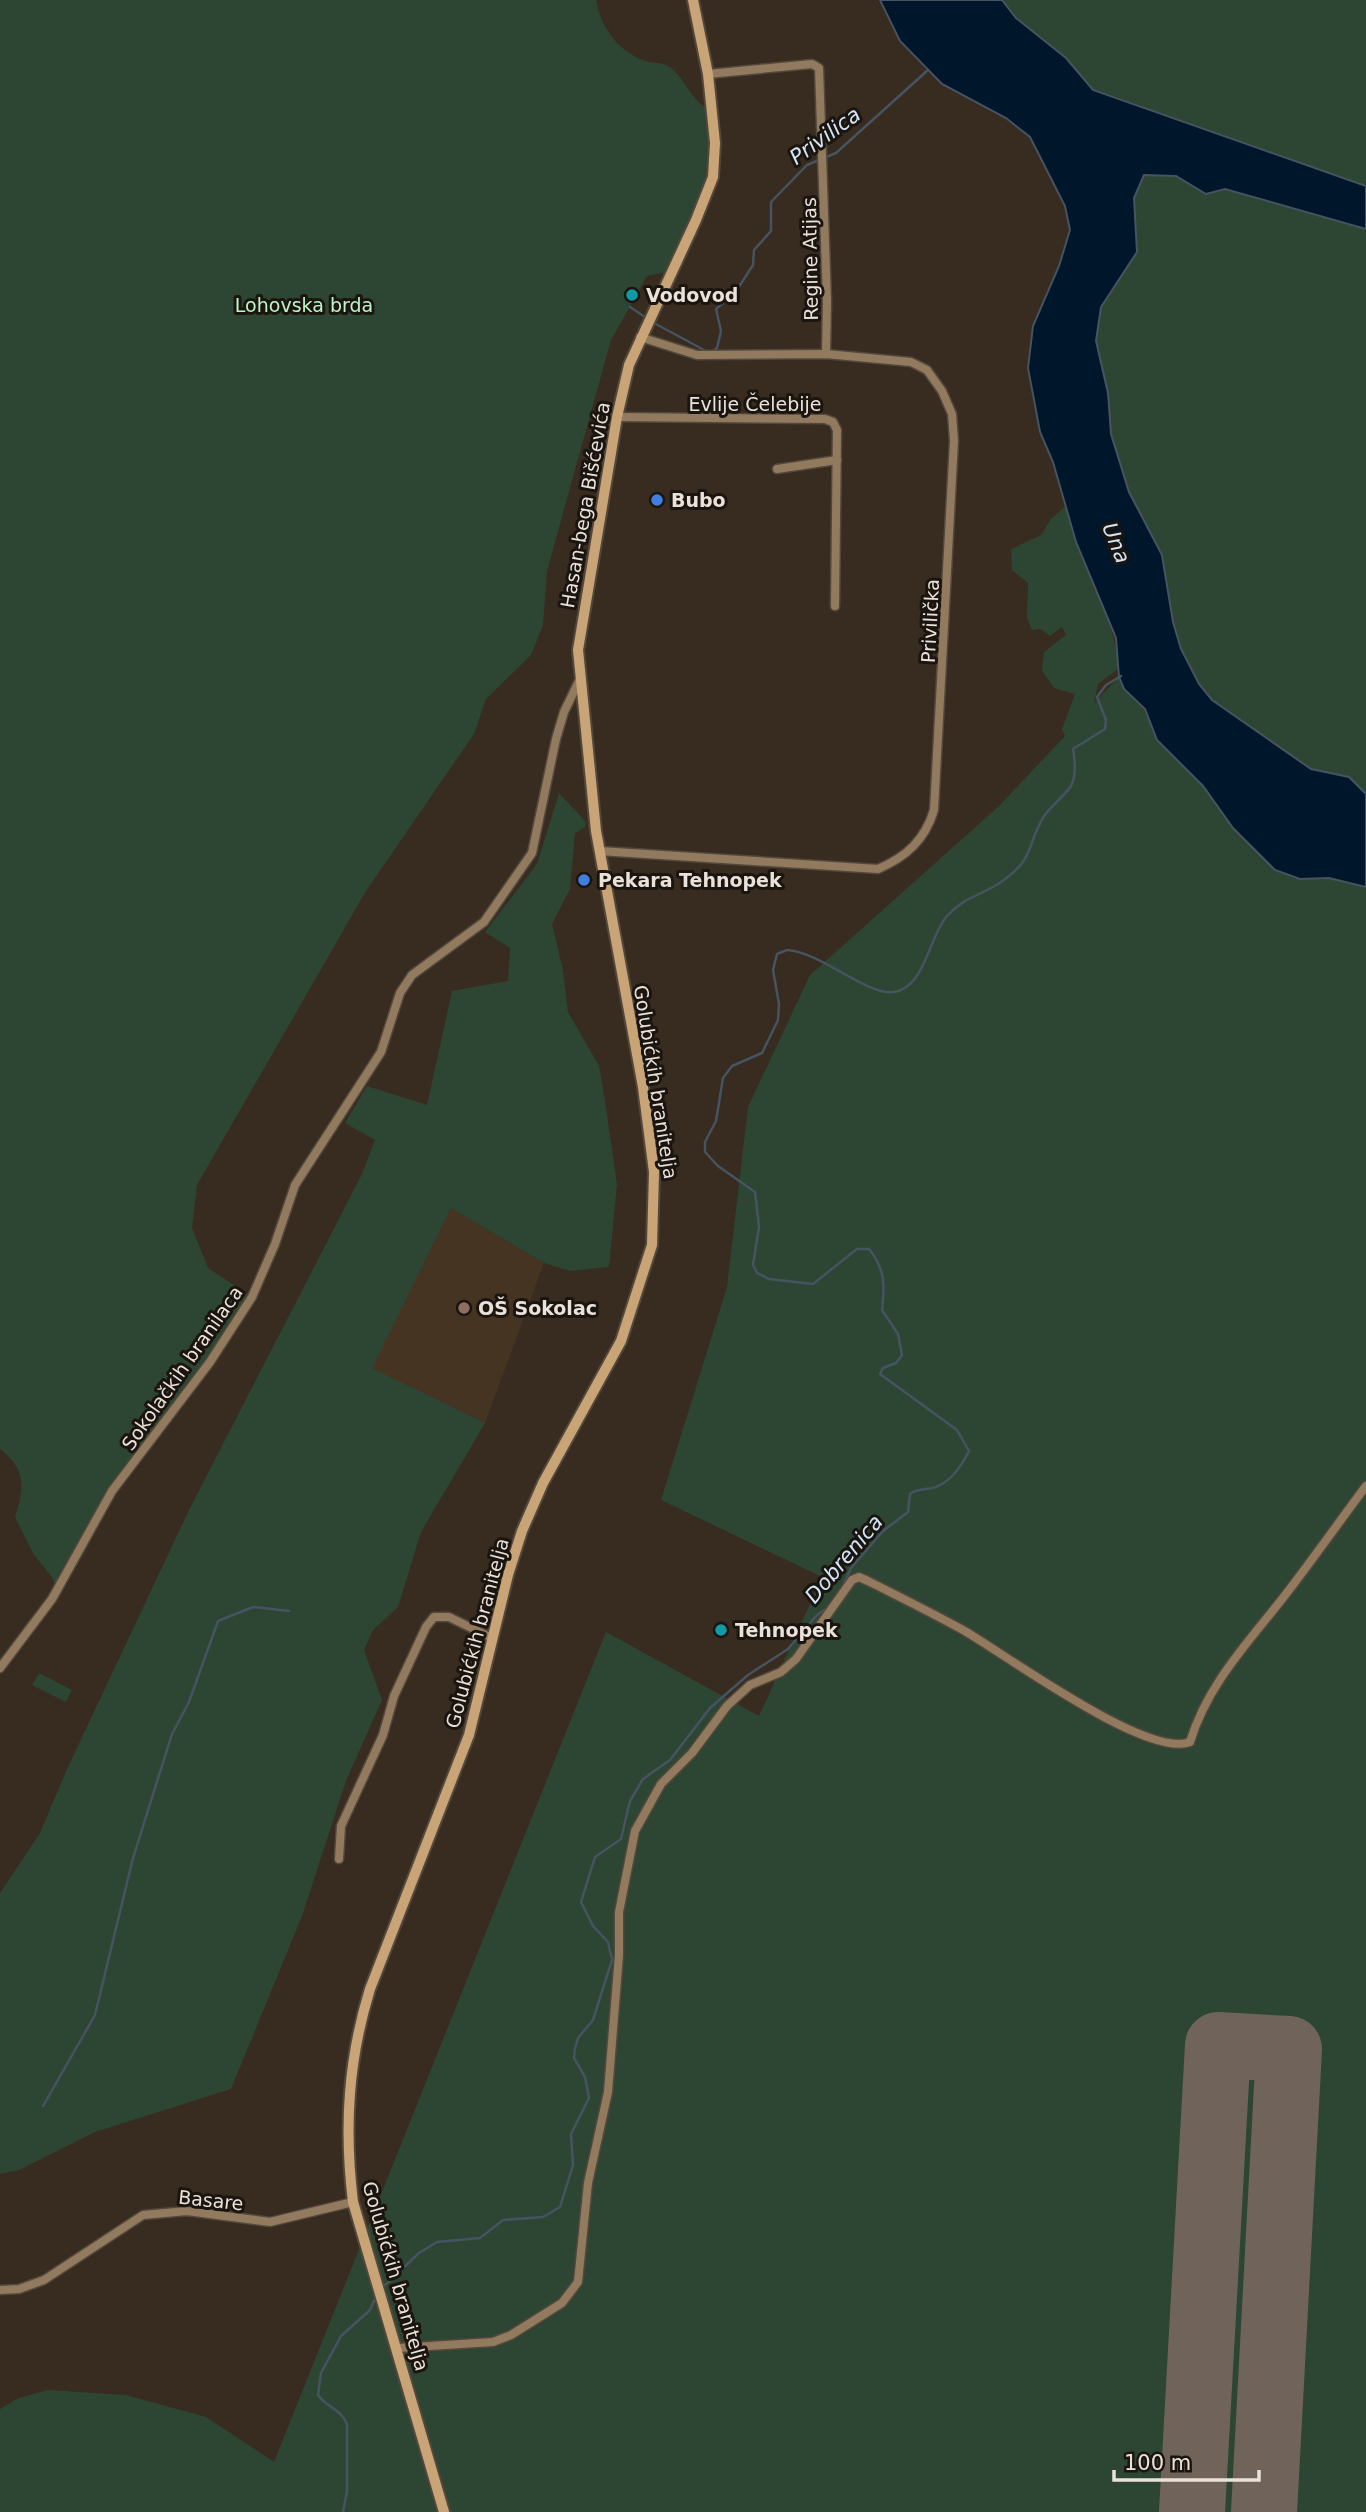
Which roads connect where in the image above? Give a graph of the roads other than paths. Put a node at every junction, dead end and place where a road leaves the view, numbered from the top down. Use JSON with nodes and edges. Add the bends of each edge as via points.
{"nodes":[{"id":1,"x":692,"y":0,"type":"edge"},
{"id":2,"x":708,"y":74,"type":"junction"},
{"id":3,"x":640,"y":337,"type":"junction"},
{"id":4,"x":826,"y":354,"type":"junction"},
{"id":5,"x":617,"y":417,"type":"junction"},
{"id":6,"x":837,"y":460,"type":"junction"},
{"id":7,"x":777,"y":469,"type":"dead end"},
{"id":8,"x":835,"y":606,"type":"dead end"},
{"id":9,"x":579,"y":681,"type":"junction"},
{"id":10,"x":600,"y":851,"type":"junction"},
{"id":11,"x":1366,"y":1486,"type":"edge"},
{"id":12,"x":492,"y":1638,"type":"junction"},
{"id":13,"x":0,"y":1668,"type":"edge"},
{"id":14,"x":339,"y":1859,"type":"dead end"},
{"id":15,"x":353,"y":2202,"type":"junction"},
{"id":16,"x":0,"y":2290,"type":"edge"},
{"id":17,"x":398,"y":2348,"type":"junction"},
{"id":18,"x":444,"y":2512,"type":"edge"}],
"edges":[{"from":1,"to":2,"type":"street"},
{"from":2,"to":3,"type":"street","name":"Hasan-bega Bišćevića","via":[[715,143],[713,177]]},
{"from":2,"to":4,"type":"street","name":"Regine Atijas","via":[[812,64],[819,68]]},
{"from":3,"to":4,"type":"street","name":"Privilička","via":[[697,355]]},
{"from":3,"to":5,"type":"street","name":"Hasan-bega Bišćevića"},
{"from":4,"to":10,"type":"street","name":"Privilička","via":[[893,358],[919,365],[936,381],[952,414],[946,624],[934,810],[929,825],[915,846],[878,869]]},
{"from":5,"to":6,"type":"street","name":"Evlije Čelebije","via":[[825,419],[837,430]]},
{"from":5,"to":9,"type":"street","name":"Hasan-bega Bišćevića","via":[[581,631]]},
{"from":6,"to":7,"type":"street"},
{"from":6,"to":8,"type":"street","name":"Evlije Čelebije"},
{"from":9,"to":10,"type":"street","name":"Golubićkih branitelja"},
{"from":9,"to":13,"type":"street","name":"Sokolačkih branilaca","via":[[556,739],[532,853],[484,922],[412,975],[400,993],[381,1052],[295,1185],[252,1297],[210,1362],[112,1491],[52,1599]]},
{"from":10,"to":12,"type":"street","name":"Golubićkih branitelja","via":[[643,1087],[654,1172],[652,1245],[621,1341],[543,1483],[522,1531]]},
{"from":11,"to":17,"type":"street","via":[[1236,1653],[1197,1717],[1190,1742],[1184,1745],[1169,1744],[1110,1720],[964,1631],[868,1581],[852,1580],[796,1659],[781,1672],[750,1685],[727,1706],[692,1753],[661,1784],[635,1831],[620,1905],[608,2092],[588,2183],[578,2282],[562,2303],[493,2342]]},
{"from":12,"to":14,"type":"street","via":[[449,1617],[434,1617],[426,1627],[341,1826]]},
{"from":12,"to":15,"type":"street","name":"Golubićkih branitelja","via":[[469,1735],[358,2027],[347,2108]]},
{"from":15,"to":16,"type":"street","name":"Basare","via":[[270,2222],[187,2211],[155,2213],[128,2222],[44,2280]]},
{"from":15,"to":17,"type":"street","name":"Golubićkih branitelja"},
{"from":17,"to":18,"type":"street","name":"Golubićkih branitelja"}]}
